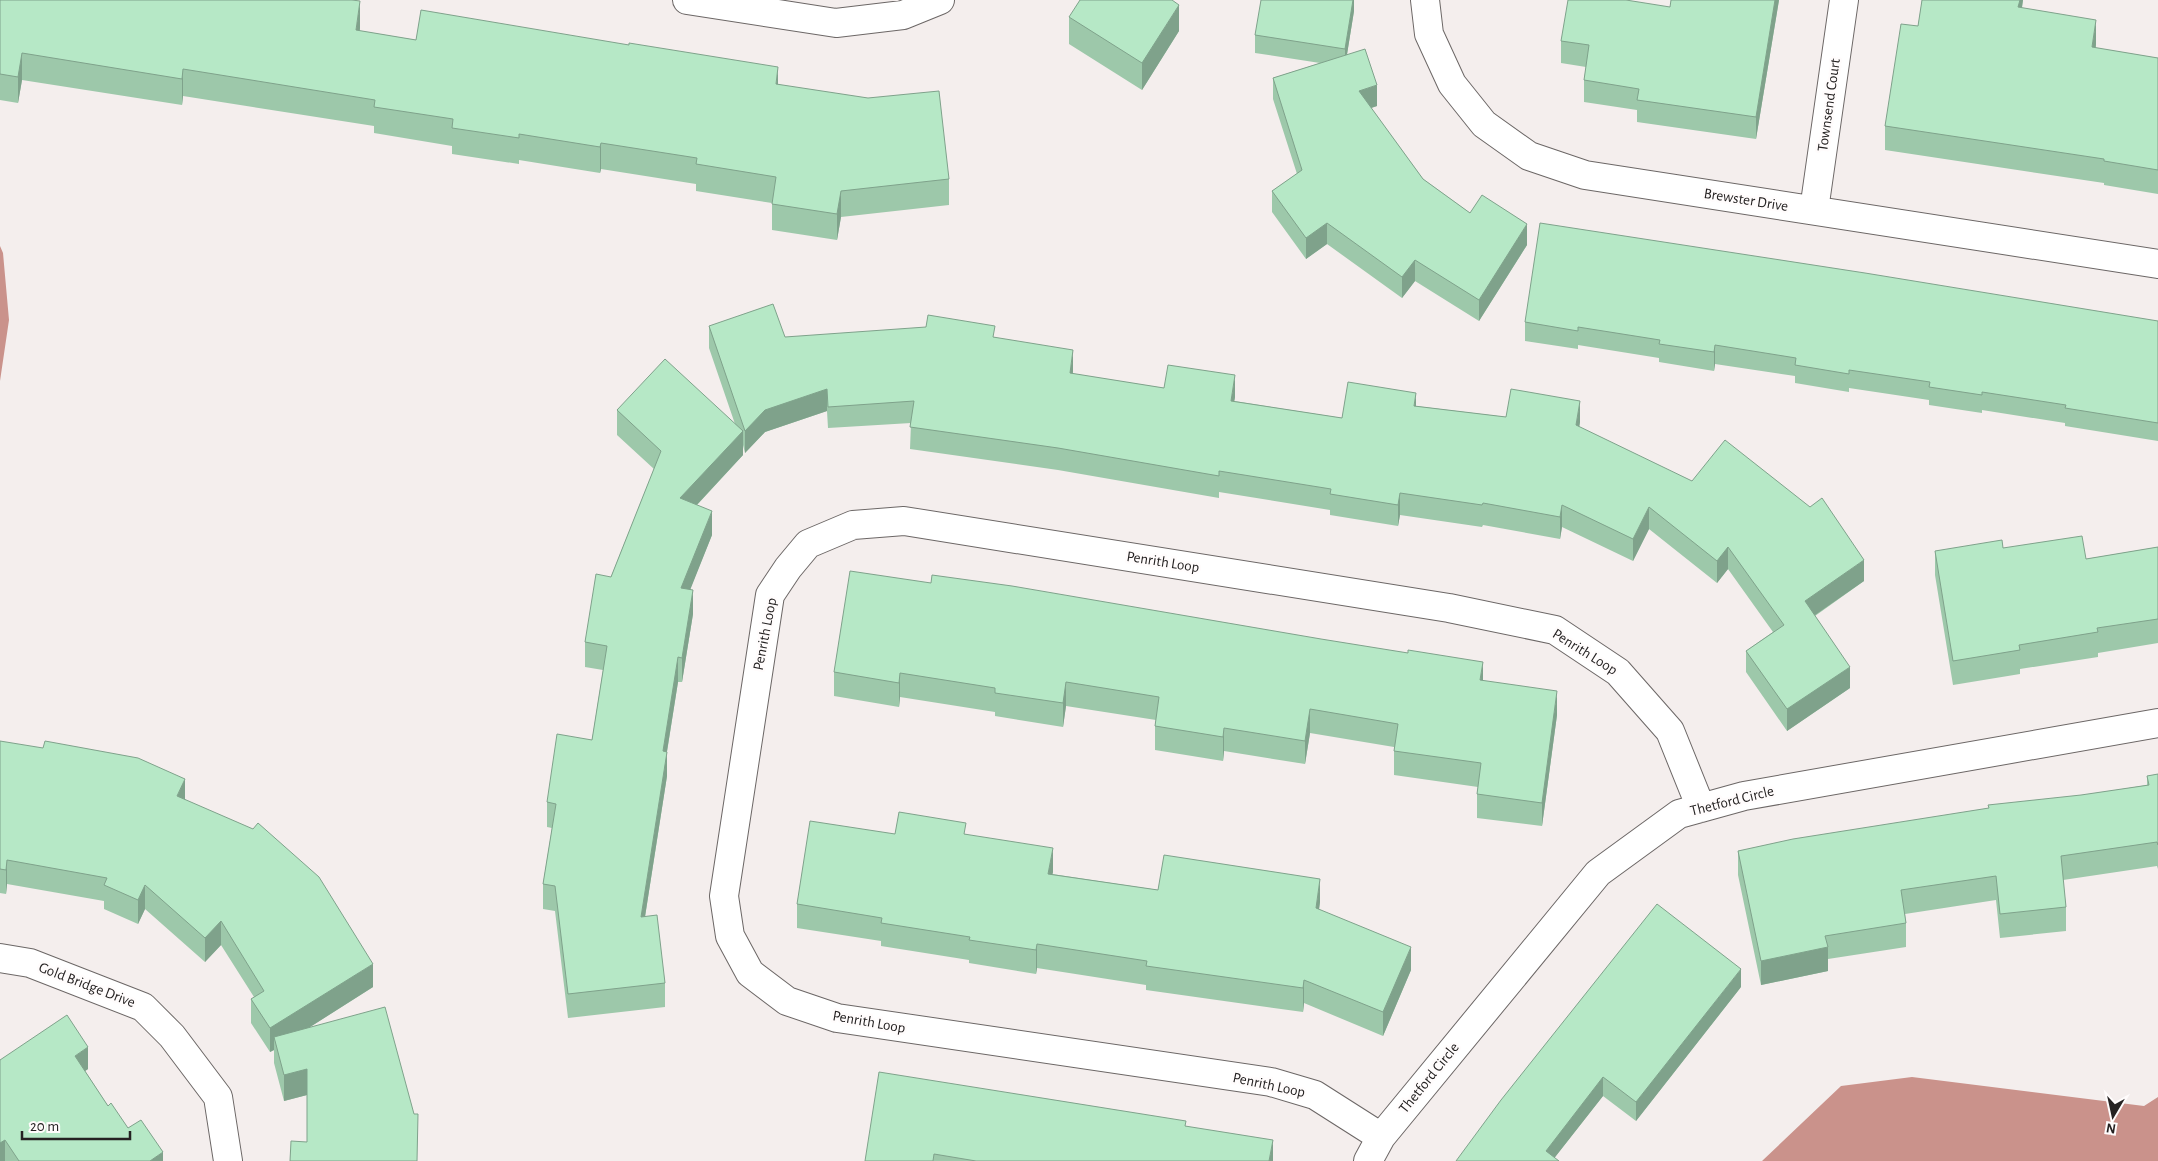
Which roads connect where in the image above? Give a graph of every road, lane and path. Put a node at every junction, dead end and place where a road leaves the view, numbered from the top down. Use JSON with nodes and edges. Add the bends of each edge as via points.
{"nodes":[{"id":1,"x":687,"y":0,"type":"edge"},
{"id":2,"x":940,"y":0,"type":"edge"},
{"id":3,"x":1425,"y":0,"type":"edge"},
{"id":4,"x":1844,"y":0,"type":"edge"},
{"id":5,"x":1814,"y":210,"type":"junction"},
{"id":6,"x":2158,"y":264,"type":"edge"},
{"id":7,"x":2158,"y":723,"type":"edge"},
{"id":8,"x":1701,"y":808,"type":"junction"},
{"id":9,"x":0,"y":958,"type":"edge"},
{"id":10,"x":1381,"y":1137,"type":"junction"},
{"id":11,"x":228,"y":1161,"type":"edge"},
{"id":12,"x":1368,"y":1161,"type":"edge"}],
"edges":[{"from":1,"to":2,"type":"street","via":[[836,23],[903,15]]},
{"from":3,"to":5,"type":"street","name":"Brewster Drive","via":[[1429,34],[1452,84],[1484,124],[1529,156],[1585,175]]},
{"from":4,"to":5,"type":"street","name":"Townsend Court"},
{"from":5,"to":6,"type":"street","name":"Brewster Drive"},
{"from":7,"to":8,"type":"street","name":"Thetford Circle","via":[[1744,796]]},
{"from":8,"to":10,"type":"street","name":"Thetford Circle","via":[[1679,814],[1598,873]]},
{"from":8,"to":10,"type":"street","name":"Penrith Loop","via":[[1670,731],[1618,672],[1555,630],[1449,608],[904,520],[853,524],[808,544],[770,595],[724,896],[730,936],[750,973],[787,1001],[837,1018],[1271,1082],[1315,1095]]},
{"from":9,"to":11,"type":"street","name":"Gold Bridge Drive","via":[[30,963],[143,1007],[172,1036],[218,1097]]},
{"from":10,"to":12,"type":"street","name":"Thetford Circle"}]}
